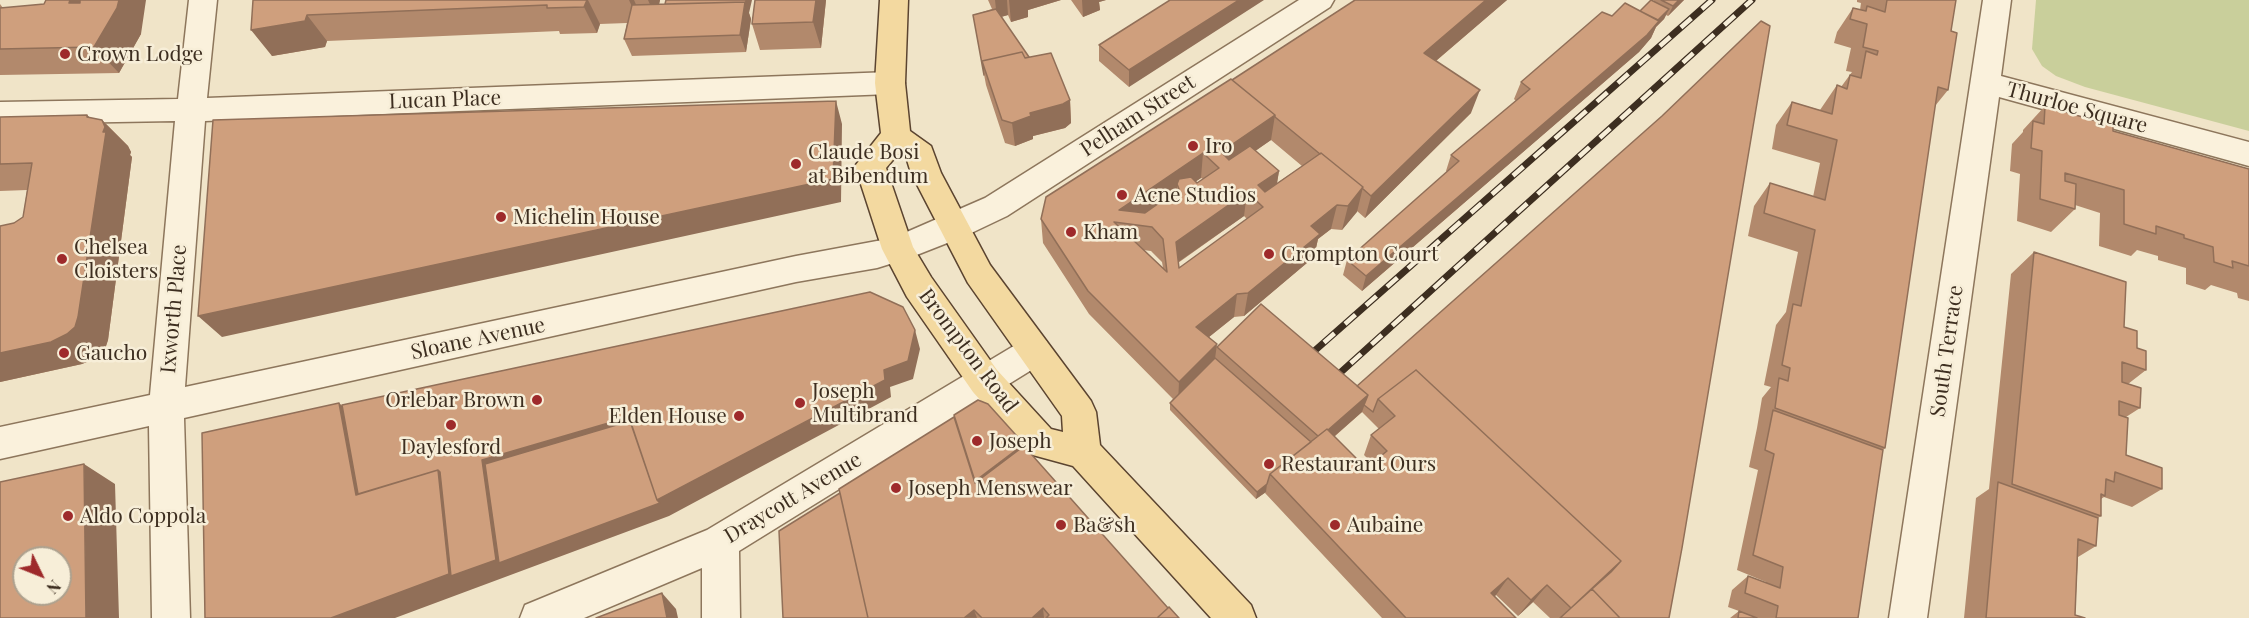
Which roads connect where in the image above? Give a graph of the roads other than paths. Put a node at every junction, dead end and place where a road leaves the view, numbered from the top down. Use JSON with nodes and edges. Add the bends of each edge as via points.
{"nodes":[{"id":1,"x":203,"y":0,"type":"edge"},
{"id":2,"x":894,"y":0,"type":"edge"},
{"id":3,"x":1320,"y":0,"type":"edge"},
{"id":4,"x":1997,"y":0,"type":"edge"},
{"id":5,"x":890,"y":83,"type":"junction"},
{"id":6,"x":1986,"y":84,"type":"junction"},
{"id":7,"x":191,"y":110,"type":"junction"},
{"id":8,"x":0,"y":113,"type":"edge"},
{"id":9,"x":896,"y":136,"type":"junction"},
{"id":10,"x":2249,"y":154,"type":"edge"},
{"id":11,"x":954,"y":227,"type":"junction"},
{"id":12,"x":898,"y":249,"type":"junction"},
{"id":13,"x":1034,"y":351,"type":"junction"},
{"id":14,"x":985,"y":381,"type":"junction"},
{"id":15,"x":166,"y":408,"type":"junction"},
{"id":16,"x":0,"y":443,"type":"edge"},
{"id":17,"x":1083,"y":452,"type":"junction"},
{"id":18,"x":720,"y":542,"type":"junction"},
{"id":19,"x":171,"y":618,"type":"edge"},
{"id":20,"x":539,"y":618,"type":"edge"},
{"id":21,"x":721,"y":618,"type":"edge"},
{"id":22,"x":1237,"y":618,"type":"edge"},
{"id":23,"x":1908,"y":618,"type":"edge"}],
"edges":[{"from":1,"to":7,"type":"street","name":"Ixworth Place"},
{"from":2,"to":5,"type":"main road"},
{"from":3,"to":11,"type":"street","name":"Pelham Street","via":[[1004,202]]},
{"from":4,"to":6,"type":"street","name":"Thurloe Square"},
{"from":5,"to":7,"type":"street","name":"Lucan Place"},
{"from":5,"to":9,"type":"main road"},
{"from":6,"to":10,"type":"street","name":"Thurloe Square"},
{"from":6,"to":23,"type":"street","name":"South Terrace"},
{"from":7,"to":8,"type":"street","name":"Lucan Place"},
{"from":7,"to":15,"type":"street","name":"Ixworth Place"},
{"from":9,"to":11,"type":"main road","via":[[920,154]]},
{"from":9,"to":12,"type":"main road","name":"Brompton Road","via":[[870,166]]},
{"from":11,"to":12,"type":"street","name":"Sloane Avenue"},
{"from":11,"to":13,"type":"main road","via":[[979,274]]},
{"from":12,"to":14,"type":"main road","name":"Brompton Road","via":[[918,287]]},
{"from":12,"to":15,"type":"street","name":"Sloane Avenue"},
{"from":13,"to":14,"type":"street","name":"Draycott Avenue"},
{"from":13,"to":17,"type":"main road","via":[[1079,412]]},
{"from":14,"to":17,"type":"main road","name":"Brompton Road","via":[[1041,443]]},
{"from":14,"to":18,"type":"street","name":"Draycott Avenue"},
{"from":15,"to":16,"type":"street","name":"Sloane Avenue"},
{"from":15,"to":19,"type":"street","name":"Ixworth Place"},
{"from":17,"to":22,"type":"main road"},
{"from":18,"to":20,"type":"street","name":"Draycott Avenue"},
{"from":18,"to":21,"type":"street"}]}
